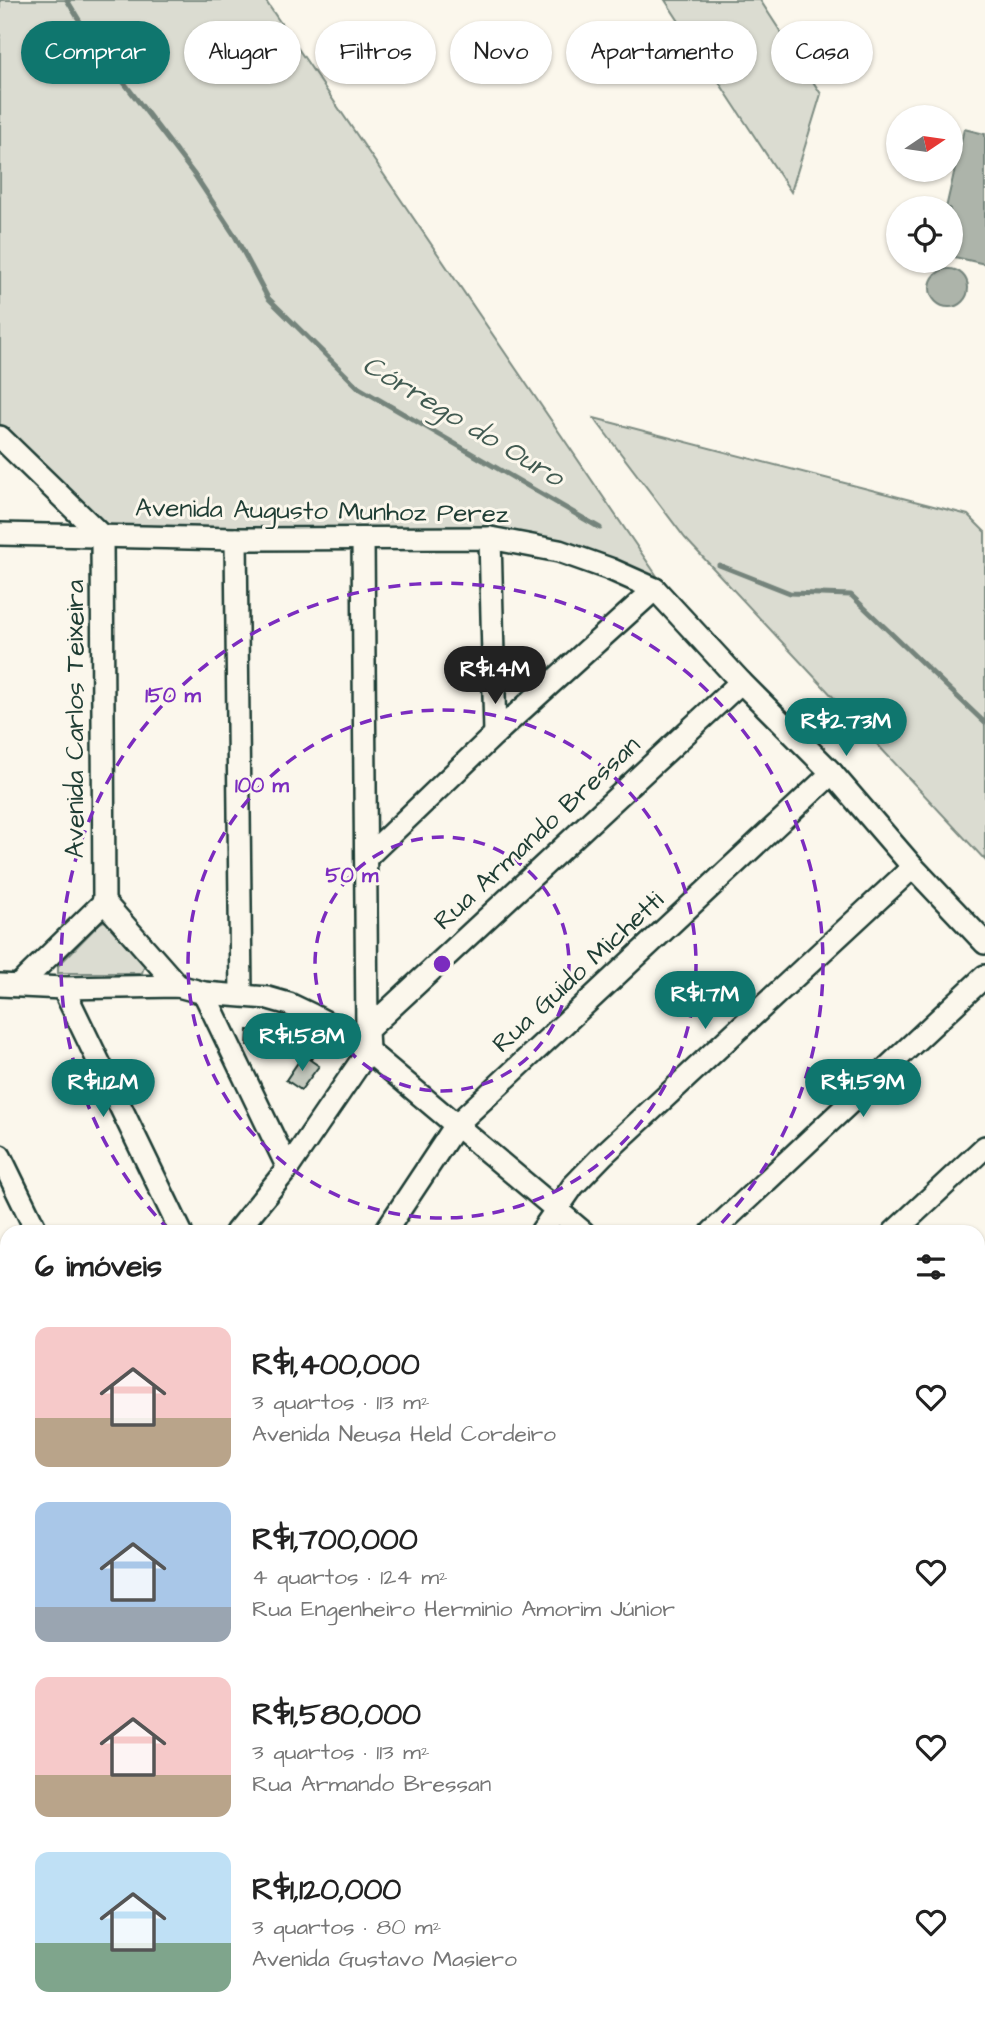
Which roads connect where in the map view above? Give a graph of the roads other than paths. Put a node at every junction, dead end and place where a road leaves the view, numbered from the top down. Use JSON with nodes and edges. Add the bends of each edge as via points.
{"nodes":[{"id":1,"x":0,"y":437,"type":"edge"},
{"id":2,"x":0,"y":534,"type":"edge"},
{"id":3,"x":102,"y":536,"type":"junction"},
{"id":4,"x":490,"y":538,"type":"junction"},
{"id":5,"x":236,"y":539,"type":"junction"},
{"id":6,"x":363,"y":539,"type":"junction"},
{"id":7,"x":655,"y":589,"type":"junction"},
{"id":8,"x":741,"y":682,"type":"junction"},
{"id":9,"x":495,"y":734,"type":"junction"},
{"id":10,"x":832,"y":773,"type":"junction"},
{"id":11,"x":367,"y":857,"type":"junction"},
{"id":12,"x":914,"y":867,"type":"junction"},
{"id":13,"x":104,"y":902,"type":"junction"},
{"id":14,"x":985,"y":943,"type":"edge"},
{"id":15,"x":985,"y":976,"type":"edge"},
{"id":16,"x":9,"y":985,"type":"edge"},
{"id":17,"x":178,"y":986,"type":"junction"},
{"id":18,"x":63,"y":988,"type":"junction"},
{"id":19,"x":204,"y":993,"type":"junction"},
{"id":20,"x":241,"y":995,"type":"junction"},
{"id":21,"x":367,"y":1030,"type":"junction"},
{"id":22,"x":368,"y":1051,"type":"junction"},
{"id":23,"x":456,"y":1125,"type":"junction"},
{"id":24,"x":985,"y":1147,"type":"edge"},
{"id":25,"x":0,"y":1156,"type":"edge"},
{"id":26,"x":288,"y":1168,"type":"junction"},
{"id":27,"x":555,"y":1208,"type":"junction"},
{"id":28,"x":34,"y":1225,"type":"edge"},
{"id":29,"x":178,"y":1225,"type":"edge"},
{"id":30,"x":242,"y":1225,"type":"edge"},
{"id":31,"x":390,"y":1225,"type":"edge"},
{"id":32,"x":545,"y":1225,"type":"edge"},
{"id":33,"x":575,"y":1225,"type":"edge"},
{"id":34,"x":719,"y":1225,"type":"edge"},
{"id":35,"x":901,"y":1225,"type":"edge"}],
"edges":[{"from":1,"to":3,"type":"street"},
{"from":2,"to":3,"type":"street","name":"Avenida Augusto Munhoz Perez"},
{"from":3,"to":5,"type":"street","name":"Avenida Augusto Munhoz Perez"},
{"from":3,"to":13,"type":"street","name":"Avenida Carlos Teixeira"},
{"from":4,"to":6,"type":"street","name":"Avenida Augusto Munhoz Perez"},
{"from":4,"to":7,"type":"street","name":"Avenida Augusto Munhoz Perez","via":[[559,551]]},
{"from":4,"to":9,"type":"street"},
{"from":5,"to":6,"type":"street","name":"Avenida Augusto Munhoz Perez"},
{"from":5,"to":20,"type":"street"},
{"from":6,"to":11,"type":"street"},
{"from":7,"to":8,"type":"street","name":"Avenida Augusto Munhoz Perez"},
{"from":7,"to":9,"type":"street"},
{"from":8,"to":10,"type":"street","name":"Avenida Augusto Munhoz Perez"},
{"from":8,"to":21,"type":"street","name":"Rua Armando Bressan"},
{"from":9,"to":11,"type":"street"},
{"from":10,"to":12,"type":"street","name":"Avenida Augusto Munhoz Perez"},
{"from":10,"to":23,"type":"street","name":"Rua Guido Michetti"},
{"from":11,"to":21,"type":"street"},
{"from":12,"to":14,"type":"street","name":"Avenida Augusto Munhoz Perez"},
{"from":12,"to":27,"type":"street","via":[[604,1154]]},
{"from":13,"to":16,"type":"street"},
{"from":13,"to":17,"type":"street"},
{"from":15,"to":34,"type":"street"},
{"from":16,"to":18,"type":"street"},
{"from":17,"to":18,"type":"street"},
{"from":17,"to":19,"type":"street"},
{"from":18,"to":29,"type":"street"},
{"from":19,"to":20,"type":"street"},
{"from":19,"to":26,"type":"street"},
{"from":20,"to":22,"type":"street","via":[[289,1004],[335,1027]]},
{"from":21,"to":22,"type":"street"},
{"from":22,"to":23,"type":"street"},
{"from":22,"to":26,"type":"street"},
{"from":23,"to":27,"type":"street"},
{"from":23,"to":31,"type":"street","name":"Rua Guido Michetti"},
{"from":24,"to":35,"type":"street"},
{"from":25,"to":28,"type":"street"},
{"from":26,"to":30,"type":"street"},
{"from":27,"to":32,"type":"street"},
{"from":27,"to":33,"type":"street"}]}
